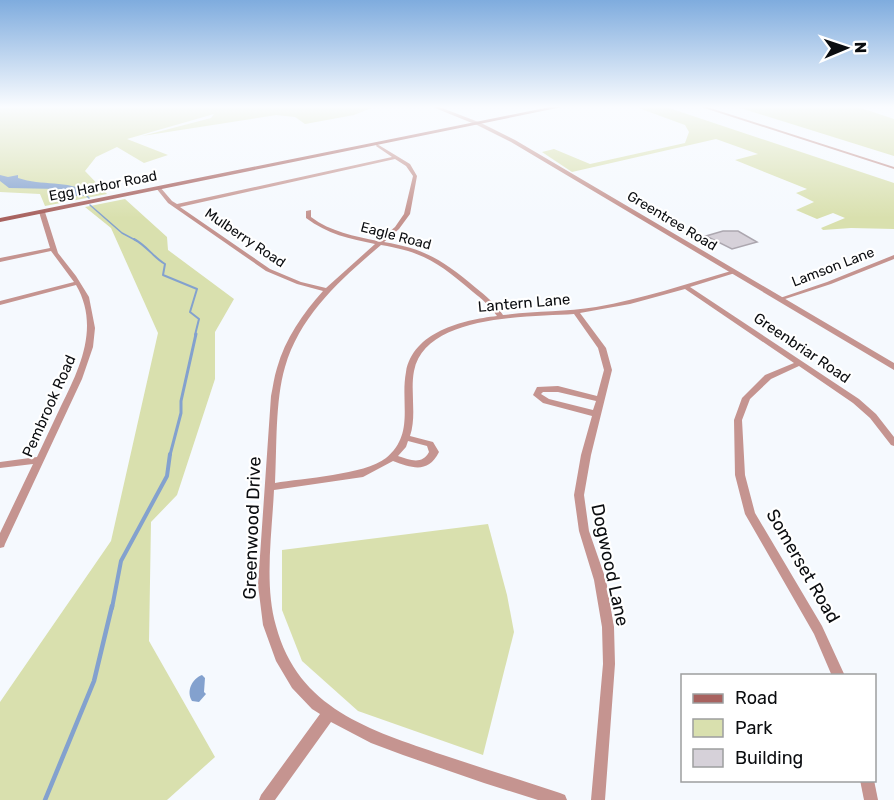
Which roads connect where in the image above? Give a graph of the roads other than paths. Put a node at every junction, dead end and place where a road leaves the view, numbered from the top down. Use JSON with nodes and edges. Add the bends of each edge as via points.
{"nodes":[{"id":1,"x":385,"y":143,"type":"edge"},
{"id":2,"x":512,"y":143,"type":"edge"},
{"id":3,"x":816,"y":143,"type":"edge"},
{"id":4,"x":377,"y":145,"type":"junction"},
{"id":5,"x":396,"y":157,"type":"junction"},
{"id":6,"x":894,"y":168,"type":"edge"},
{"id":7,"x":158,"y":188,"type":"junction"},
{"id":8,"x":177,"y":206,"type":"junction"},
{"id":9,"x":309,"y":211,"type":"dead end"},
{"id":10,"x":42,"y":212,"type":"junction"},
{"id":11,"x":0,"y":220,"type":"edge"},
{"id":12,"x":381,"y":243,"type":"junction"},
{"id":13,"x":53,"y":249,"type":"junction"},
{"id":14,"x":894,"y":257,"type":"edge"},
{"id":15,"x":0,"y":261,"type":"edge"},
{"id":16,"x":733,"y":272,"type":"junction"},
{"id":17,"x":78,"y":283,"type":"junction"},
{"id":18,"x":685,"y":286,"type":"junction"},
{"id":19,"x":327,"y":290,"type":"junction"},
{"id":20,"x":780,"y":299,"type":"junction"},
{"id":21,"x":0,"y":303,"type":"edge"},
{"id":22,"x":576,"y":312,"type":"junction"},
{"id":23,"x":501,"y":317,"type":"junction"},
{"id":24,"x":800,"y":363,"type":"junction"},
{"id":25,"x":894,"y":367,"type":"edge"},
{"id":26,"x":601,"y":400,"type":"junction"},
{"id":27,"x":597,"y":414,"type":"junction"},
{"id":28,"x":407,"y":438,"type":"junction"},
{"id":29,"x":894,"y":443,"type":"edge"},
{"id":30,"x":394,"y":458,"type":"junction"},
{"id":31,"x":39,"y":460,"type":"junction"},
{"id":32,"x":0,"y":465,"type":"edge"},
{"id":33,"x":270,"y":487,"type":"junction"},
{"id":34,"x":0,"y":544,"type":"edge"},
{"id":35,"x":839,"y":674,"type":"edge"},
{"id":36,"x":328,"y":714,"type":"junction"},
{"id":37,"x":867,"y":782,"type":"edge"},
{"id":38,"x":266,"y":800,"type":"edge"},
{"id":39,"x":560,"y":800,"type":"edge"},
{"id":40,"x":598,"y":800,"type":"edge"},
{"id":41,"x":871,"y":800,"type":"edge"}],
"edges":[{"from":1,"to":4,"type":"main road","name":"Egg Harbor Road"},
{"from":2,"to":16,"type":"street","name":"Greentree Road"},
{"from":3,"to":6,"type":"street"},
{"from":4,"to":5,"type":"street","name":"Greenwood Drive"},
{"from":4,"to":7,"type":"main road","name":"Egg Harbor Road"},
{"from":5,"to":8,"type":"street"},
{"from":5,"to":12,"type":"street","name":"Greenwood Drive","via":[[412,169],[415,178],[407,214]]},
{"from":7,"to":8,"type":"street","name":"Mulberry Road"},
{"from":7,"to":10,"type":"main road","name":"Egg Harbor Road"},
{"from":8,"to":19,"type":"street","name":"Mulberry Road","via":[[268,270],[294,282]]},
{"from":9,"to":12,"type":"street","name":"Eagle Road","via":[[310,219],[326,228]]},
{"from":10,"to":11,"type":"main road","name":"Egg Harbor Road"},
{"from":10,"to":13,"type":"street","name":"Pembrook Road"},
{"from":12,"to":19,"type":"street","name":"Greenwood Drive"},
{"from":12,"to":23,"type":"street","name":"Eagle Road","via":[[436,260],[491,304]]},
{"from":13,"to":15,"type":"street"},
{"from":13,"to":17,"type":"street","name":"Pembrook Road"},
{"from":14,"to":20,"type":"street","name":"Lamson Lane"},
{"from":16,"to":18,"type":"street","name":"Lantern Lane"},
{"from":16,"to":20,"type":"street","name":"Greentree Road"},
{"from":17,"to":21,"type":"street"},
{"from":17,"to":31,"type":"street","name":"Pembrook Road","via":[[88,304],[89,347],[83,368]]},
{"from":18,"to":22,"type":"street","name":"Lantern Lane"},
{"from":18,"to":24,"type":"street","name":"Greenbriar Road"},
{"from":19,"to":33,"type":"street","name":"Greenwood Drive","via":[[299,323],[282,360],[275,396]]},
{"from":20,"to":25,"type":"street","name":"Greentree Road"},
{"from":22,"to":23,"type":"street","name":"Lantern Lane"},
{"from":22,"to":26,"type":"street","name":"Dogwood Lane","via":[[607,361],[608,375]]},
{"from":23,"to":28,"type":"street","name":"Lantern Lane","via":[[465,324],[421,346],[411,369]]},
{"from":24,"to":29,"type":"street","name":"Greenbriar Road","via":[[856,401]]},
{"from":24,"to":35,"type":"street","name":"Somerset Road","via":[[768,377],[742,405],[738,427],[740,475],[750,514],[814,622]]},
{"from":26,"to":27,"type":"street","name":"Dogwood Lane"},
{"from":26,"to":27,"type":"street","via":[[550,388],[537,392],[546,401]]},
{"from":27,"to":40,"type":"street","name":"Dogwood Lane","via":[[579,495],[608,627],[609,664]]},
{"from":28,"to":30,"type":"street","name":"Lantern Lane"},
{"from":28,"to":30,"type":"street","via":[[430,444],[433,456],[415,465]]},
{"from":30,"to":33,"type":"street","via":[[363,473]]},
{"from":31,"to":32,"type":"street"},
{"from":31,"to":34,"type":"street","name":"Pembrook Road"},
{"from":33,"to":36,"type":"street","name":"Greenwood Drive","via":[[264,585],[268,624],[289,671]]},
{"from":36,"to":38,"type":"street"},
{"from":36,"to":39,"type":"street","name":"Greenwood Drive","via":[[382,742]]},
{"from":37,"to":41,"type":"street"}]}
